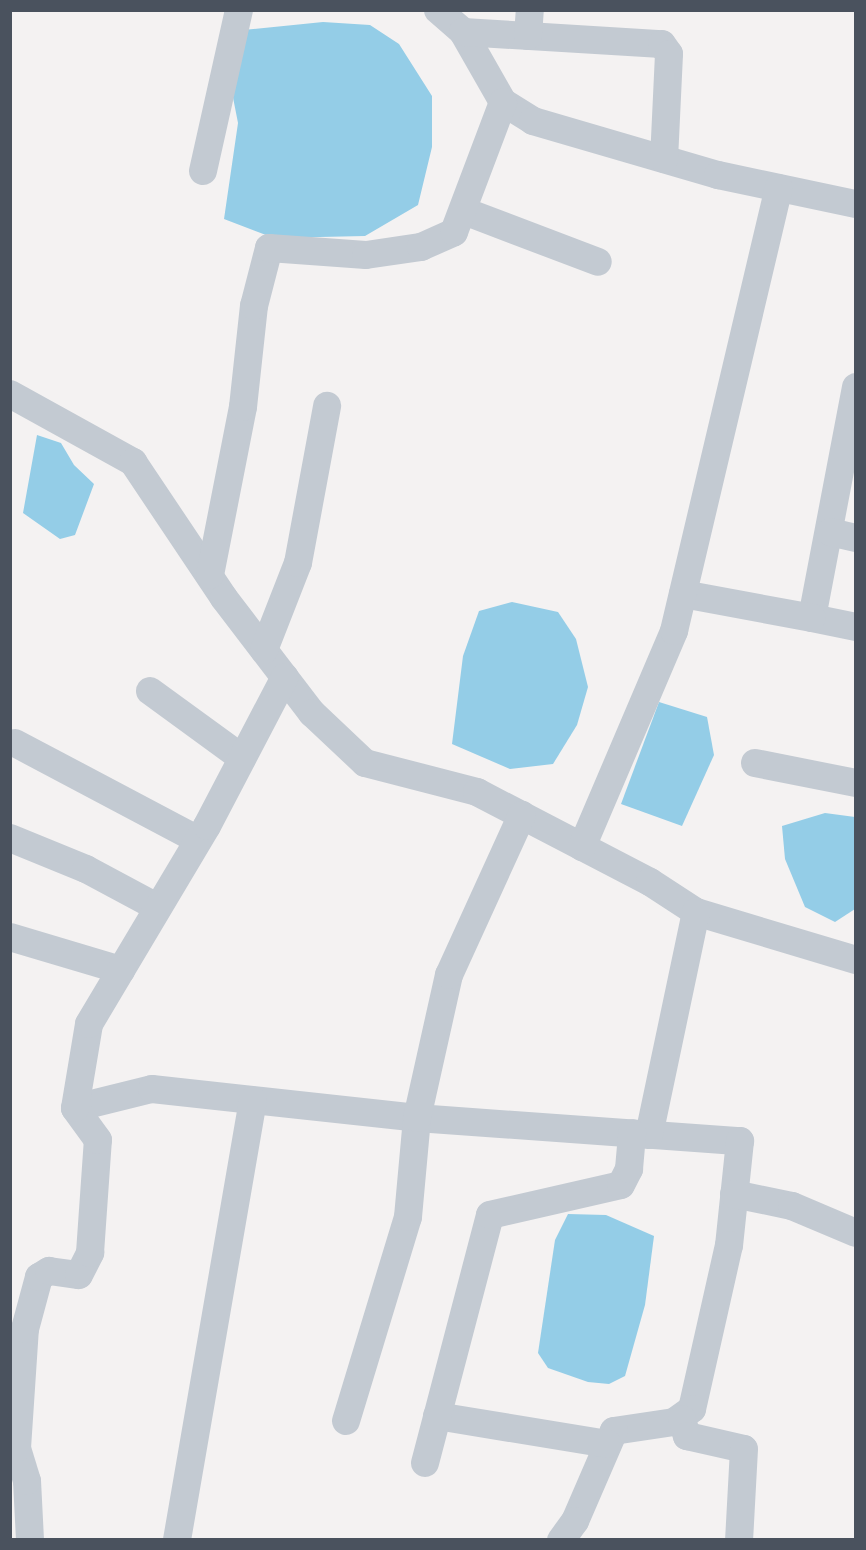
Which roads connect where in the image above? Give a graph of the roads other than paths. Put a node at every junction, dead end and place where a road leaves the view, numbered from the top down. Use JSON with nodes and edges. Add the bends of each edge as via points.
{"nodes":[{"id":1,"x":239,"y":10,"type":"edge"},
{"id":2,"x":438,"y":10,"type":"edge"},
{"id":3,"x":529,"y":23,"type":"edge"},
{"id":4,"x":463,"y":32,"type":"junction"},
{"id":5,"x":503,"y":102,"type":"junction"},
{"id":6,"x":663,"y":159,"type":"junction"},
{"id":7,"x":203,"y":171,"type":"dead end"},
{"id":8,"x":779,"y":188,"type":"junction"},
{"id":9,"x":855,"y":204,"type":"edge"},
{"id":10,"x":464,"y":211,"type":"junction"},
{"id":11,"x":598,"y":262,"type":"dead end"},
{"id":12,"x":855,"y":387,"type":"edge"},
{"id":13,"x":10,"y":394,"type":"edge"},
{"id":14,"x":327,"y":406,"type":"dead end"},
{"id":15,"x":843,"y":535,"type":"edge"},
{"id":16,"x":210,"y":575,"type":"junction"},
{"id":17,"x":684,"y":594,"type":"junction"},
{"id":18,"x":812,"y":618,"type":"junction"},
{"id":19,"x":855,"y":627,"type":"edge"},
{"id":20,"x":264,"y":650,"type":"junction"},
{"id":21,"x":285,"y":677,"type":"junction"},
{"id":22,"x":150,"y":692,"type":"dead end"},
{"id":23,"x":15,"y":743,"type":"dead end"},
{"id":24,"x":242,"y":758,"type":"junction"},
{"id":25,"x":755,"y":763,"type":"dead end"},
{"id":26,"x":855,"y":783,"type":"edge"},
{"id":27,"x":522,"y":815,"type":"junction"},
{"id":28,"x":10,"y":838,"type":"edge"},
{"id":29,"x":198,"y":840,"type":"junction"},
{"id":30,"x":582,"y":847,"type":"junction"},
{"id":31,"x":157,"y":907,"type":"junction"},
{"id":32,"x":696,"y":912,"type":"junction"},
{"id":33,"x":10,"y":937,"type":"edge"},
{"id":34,"x":855,"y":960,"type":"edge"},
{"id":35,"x":121,"y":970,"type":"junction"},
{"id":36,"x":253,"y":1101,"type":"junction"},
{"id":37,"x":75,"y":1108,"type":"junction"},
{"id":38,"x":417,"y":1118,"type":"junction"},
{"id":39,"x":640,"y":1134,"type":"junction"},
{"id":40,"x":734,"y":1194,"type":"junction"},
{"id":41,"x":855,"y":1233,"type":"edge"},
{"id":42,"x":437,"y":1416,"type":"junction"},
{"id":43,"x":681,"y":1419,"type":"junction"},
{"id":44,"x":346,"y":1421,"type":"dead end"},
{"id":45,"x":608,"y":1444,"type":"junction"},
{"id":46,"x":425,"y":1463,"type":"dead end"},
{"id":47,"x":30,"y":1539,"type":"edge"},
{"id":48,"x":177,"y":1539,"type":"edge"},
{"id":49,"x":561,"y":1539,"type":"edge"},
{"id":50,"x":739,"y":1539,"type":"edge"}],
"edges":[{"from":1,"to":7,"type":"street"},
{"from":2,"to":4,"type":"street"},
{"from":3,"to":4,"type":"street"},
{"from":3,"to":6,"type":"street","via":[[667,48]]},
{"from":4,"to":5,"type":"street"},
{"from":5,"to":6,"type":"street","via":[[533,121]]},
{"from":5,"to":10,"type":"street"},
{"from":6,"to":8,"type":"street"},
{"from":8,"to":9,"type":"street"},
{"from":8,"to":17,"type":"street"},
{"from":10,"to":11,"type":"street"},
{"from":10,"to":16,"type":"street","via":[[454,232],[421,247],[330,255],[269,248],[254,306],[243,407]]},
{"from":12,"to":15,"type":"street"},
{"from":13,"to":16,"type":"street","via":[[134,462]]},
{"from":14,"to":20,"type":"street","via":[[298,562]]},
{"from":15,"to":18,"type":"street"},
{"from":16,"to":20,"type":"street"},
{"from":17,"to":18,"type":"street"},
{"from":17,"to":30,"type":"street","via":[[674,632]]},
{"from":18,"to":19,"type":"street"},
{"from":20,"to":21,"type":"street"},
{"from":21,"to":24,"type":"street"},
{"from":21,"to":27,"type":"street","via":[[312,713],[365,763],[477,792]]},
{"from":22,"to":24,"type":"street"},
{"from":23,"to":29,"type":"street"},
{"from":24,"to":29,"type":"street"},
{"from":25,"to":26,"type":"street"},
{"from":27,"to":30,"type":"street"},
{"from":27,"to":38,"type":"street","via":[[449,975]]},
{"from":28,"to":31,"type":"street","via":[[86,868]]},
{"from":29,"to":31,"type":"street"},
{"from":30,"to":32,"type":"street"},
{"from":31,"to":35,"type":"street"},
{"from":32,"to":34,"type":"street"},
{"from":32,"to":39,"type":"street"},
{"from":33,"to":35,"type":"street"},
{"from":35,"to":37,"type":"street","via":[[89,1024]]},
{"from":36,"to":37,"type":"street","via":[[152,1089]]},
{"from":36,"to":38,"type":"street"},
{"from":36,"to":48,"type":"street"},
{"from":37,"to":47,"type":"street","via":[[98,1140],[90,1253],[79,1275],[49,1271],[39,1277],[32,1294],[17,1448],[27,1481]]},
{"from":38,"to":39,"type":"street"},
{"from":38,"to":44,"type":"street","via":[[408,1217]]},
{"from":39,"to":40,"type":"street","via":[[740,1141]]},
{"from":39,"to":42,"type":"street","via":[[621,1185],[490,1215]]},
{"from":40,"to":41,"type":"street","via":[[792,1206]]},
{"from":40,"to":43,"type":"street","via":[[729,1245],[692,1409]]},
{"from":42,"to":45,"type":"street"},
{"from":42,"to":46,"type":"street"},
{"from":43,"to":45,"type":"street","via":[[622,1426]]},
{"from":43,"to":50,"type":"street","via":[[687,1436],[744,1449]]},
{"from":45,"to":49,"type":"street","via":[[575,1521]]}]}
